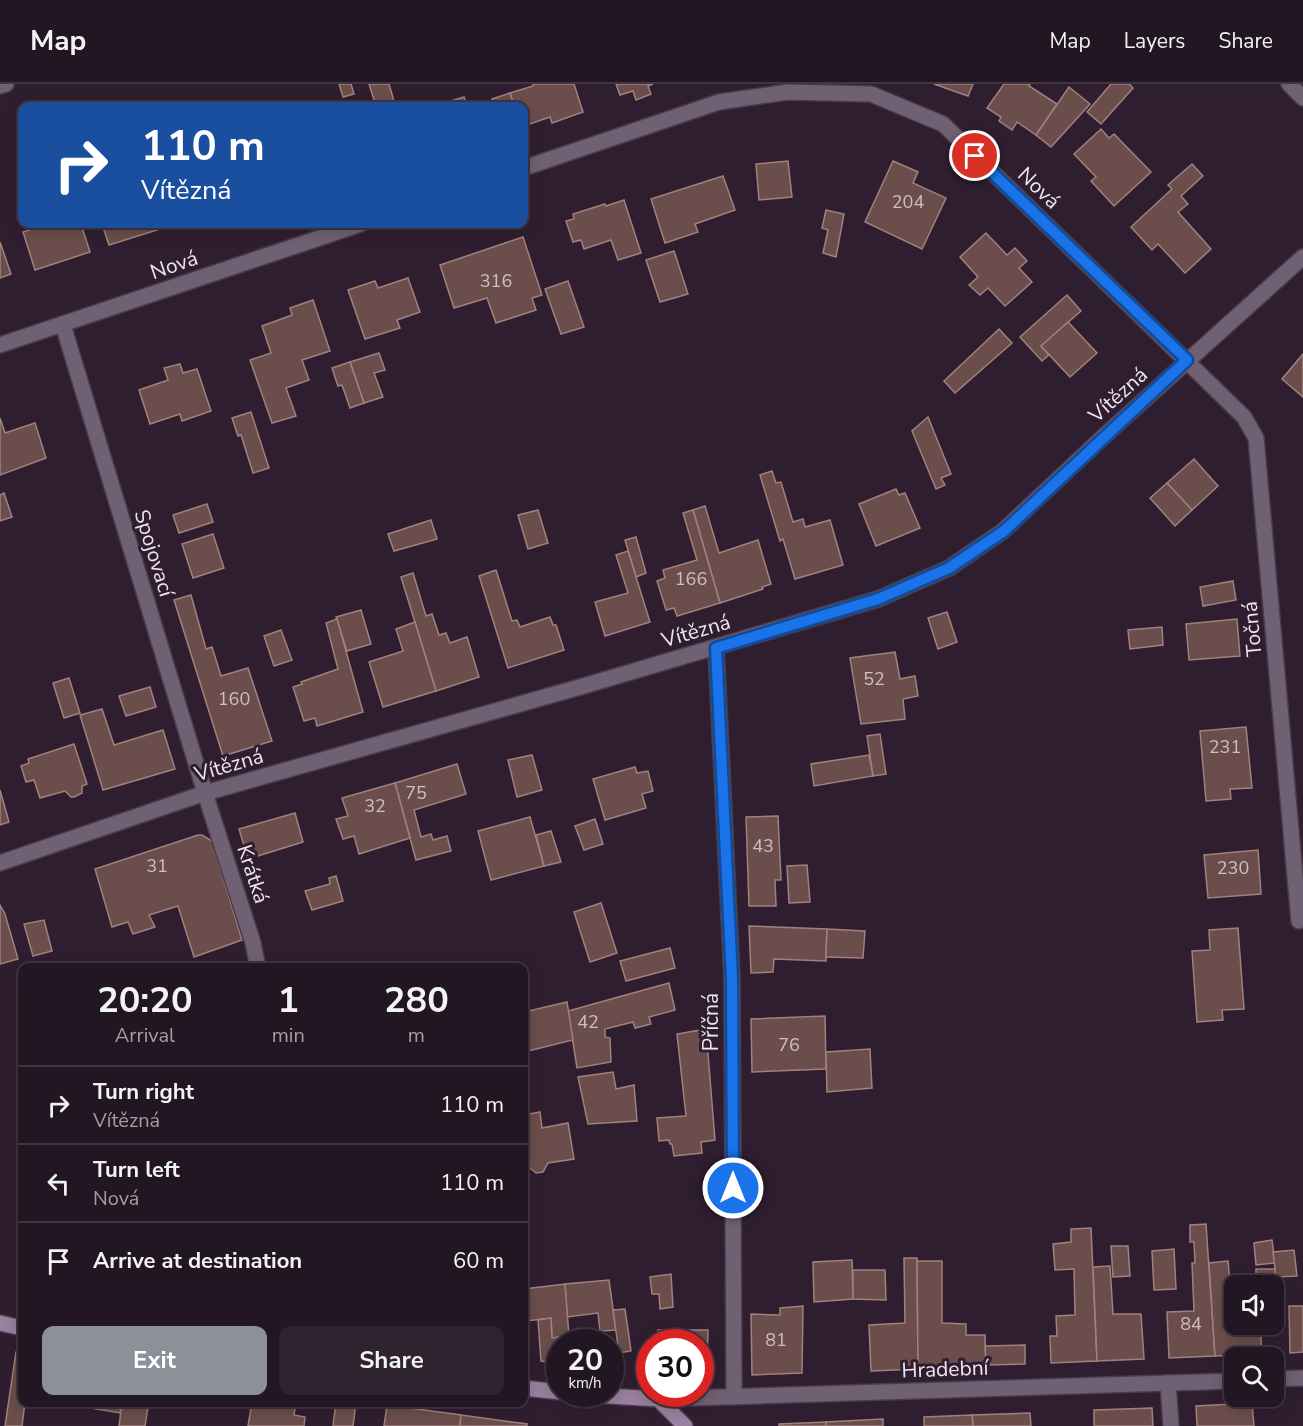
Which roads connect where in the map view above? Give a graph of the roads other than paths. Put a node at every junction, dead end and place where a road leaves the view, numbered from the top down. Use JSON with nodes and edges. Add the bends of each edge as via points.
{"nodes":[{"id":1,"x":6,"y":84,"type":"edge"},
{"id":2,"x":1289,"y":84,"type":"edge"},
{"id":3,"x":0,"y":86,"type":"edge"},
{"id":4,"x":1303,"y":98,"type":"edge"},
{"id":5,"x":528,"y":167,"type":"edge"},
{"id":6,"x":349,"y":228,"type":"edge"},
{"id":7,"x":1303,"y":257,"type":"edge"},
{"id":8,"x":63,"y":325,"type":"junction"},
{"id":9,"x":0,"y":345,"type":"edge"},
{"id":10,"x":1187,"y":360,"type":"junction"},
{"id":11,"x":716,"y":648,"type":"junction"},
{"id":12,"x":205,"y":793,"type":"junction"},
{"id":13,"x":0,"y":863,"type":"edge"},
{"id":14,"x":1299,"y":921,"type":"dead end"},
{"id":15,"x":257,"y":963,"type":"edge"},
{"id":16,"x":0,"y":1323,"type":"edge"},
{"id":17,"x":18,"y":1327,"type":"edge"},
{"id":18,"x":1303,"y":1378,"type":"edge"},
{"id":19,"x":1284,"y":1379,"type":"edge"},
{"id":20,"x":1224,"y":1381,"type":"edge"},
{"id":21,"x":1168,"y":1383,"type":"junction"},
{"id":22,"x":528,"y":1388,"type":"edge"},
{"id":23,"x":546,"y":1390,"type":"edge"},
{"id":24,"x":734,"y":1397,"type":"junction"},
{"id":25,"x":714,"y":1398,"type":"edge"},
{"id":26,"x":667,"y":1407,"type":"edge"},
{"id":27,"x":685,"y":1426,"type":"edge"},
{"id":28,"x":1171,"y":1426,"type":"edge"}],
"edges":[{"from":1,"to":3,"type":"street"},
{"from":2,"to":4,"type":"street"},
{"from":5,"to":10,"type":"street","name":"Nová","via":[[719,102],[788,92],[871,94],[943,124]]},
{"from":6,"to":8,"type":"street","name":"Nová"},
{"from":7,"to":10,"type":"street","name":"Vítězná"},
{"from":8,"to":9,"type":"street","name":"Nová"},
{"from":8,"to":12,"type":"street","name":"Spojovací"},
{"from":10,"to":11,"type":"street","name":"Vítězná","via":[[1004,531],[949,568],[878,599]]},
{"from":10,"to":14,"type":"street","name":"Točná","via":[[1244,417],[1256,438]]},
{"from":11,"to":12,"type":"street","name":"Vítězná"},
{"from":11,"to":24,"type":"street","name":"Příčná","via":[[732,979]]},
{"from":12,"to":13,"type":"street","name":"Vítězná"},
{"from":12,"to":15,"type":"street","name":"Krátká"},
{"from":16,"to":17,"type":"street"},
{"from":18,"to":19,"type":"street"},
{"from":20,"to":21,"type":"street","name":"Hradební"},
{"from":21,"to":24,"type":"street","name":"Hradební"},
{"from":21,"to":28,"type":"street"},
{"from":22,"to":23,"type":"street"},
{"from":24,"to":25,"type":"street","name":"Hradební"},
{"from":26,"to":27,"type":"street"}]}
